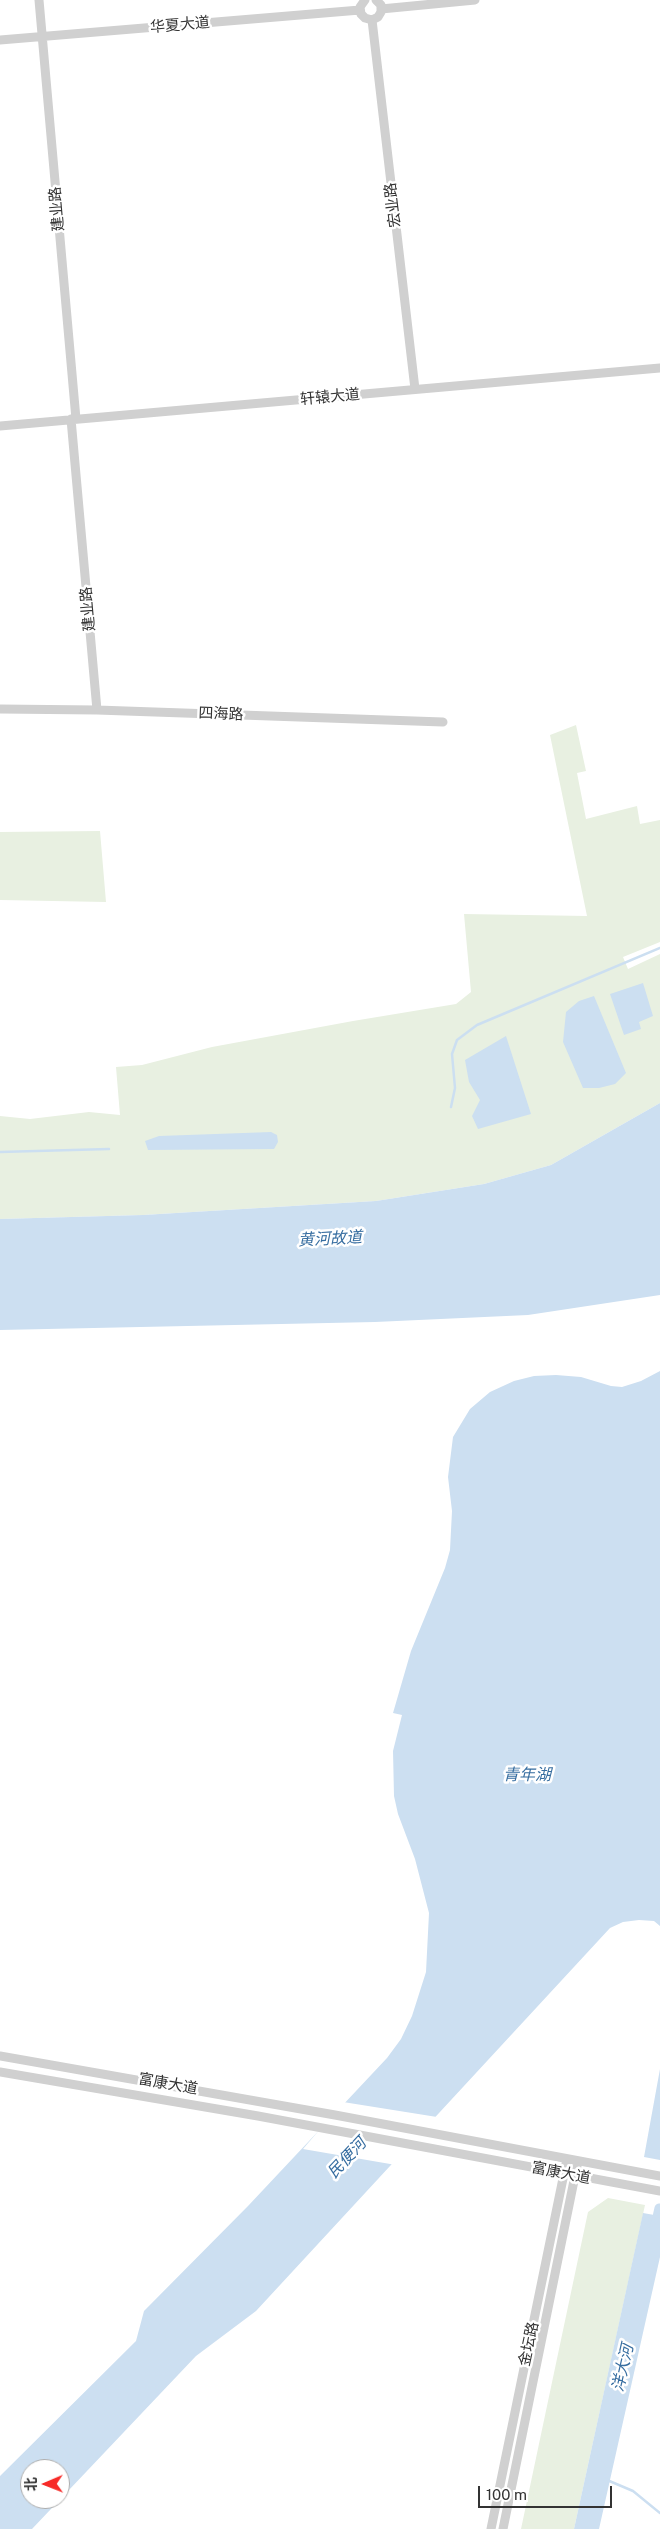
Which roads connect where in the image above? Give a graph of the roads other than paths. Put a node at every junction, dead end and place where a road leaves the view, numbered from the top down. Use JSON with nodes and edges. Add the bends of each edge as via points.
{"nodes":[{"id":1,"x":39,"y":0,"type":"edge"},
{"id":2,"x":365,"y":0,"type":"edge"},
{"id":3,"x":376,"y":0,"type":"edge"},
{"id":4,"x":475,"y":0,"type":"edge"},
{"id":5,"x":381,"y":9,"type":"junction"},
{"id":6,"x":360,"y":10,"type":"junction"},
{"id":7,"x":372,"y":20,"type":"junction"},
{"id":8,"x":42,"y":36,"type":"junction"},
{"id":9,"x":0,"y":40,"type":"edge"},
{"id":10,"x":660,"y":368,"type":"edge"},
{"id":11,"x":415,"y":390,"type":"junction"},
{"id":12,"x":74,"y":419,"type":"junction"},
{"id":13,"x":0,"y":426,"type":"edge"},
{"id":14,"x":0,"y":709,"type":"edge"},
{"id":15,"x":97,"y":710,"type":"junction"},
{"id":16,"x":443,"y":722,"type":"dead end"},
{"id":17,"x":0,"y":2056,"type":"edge"},
{"id":18,"x":0,"y":2072,"type":"edge"},
{"id":19,"x":508,"y":2148,"type":"junction"},
{"id":20,"x":567,"y":2159,"type":"junction"},
{"id":21,"x":504,"y":2162,"type":"junction"},
{"id":22,"x":578,"y":2162,"type":"junction"},
{"id":23,"x":564,"y":2173,"type":"junction"},
{"id":24,"x":575,"y":2175,"type":"junction"},
{"id":25,"x":660,"y":2176,"type":"edge"},
{"id":26,"x":660,"y":2191,"type":"edge"},
{"id":27,"x":491,"y":2529,"type":"edge"},
{"id":28,"x":503,"y":2529,"type":"edge"}],
"edges":[{"from":1,"to":8,"type":"street","name":"建业路"},
{"from":2,"to":6,"type":"street"},
{"from":3,"to":5,"type":"street"},
{"from":4,"to":5,"type":"street"},
{"from":5,"to":7,"type":"street","via":[[378,17]]},
{"from":6,"to":7,"type":"street","via":[[363,16]]},
{"from":6,"to":8,"type":"street","name":"华夏大道"},
{"from":7,"to":11,"type":"street","name":"宏业路"},
{"from":8,"to":9,"type":"street","name":"华夏大道"},
{"from":8,"to":12,"type":"street","name":"建业路"},
{"from":10,"to":11,"type":"street","name":"轩辕大道"},
{"from":11,"to":12,"type":"street","name":"轩辕大道"},
{"from":12,"to":13,"type":"street","name":"轩辕大道"},
{"from":12,"to":15,"type":"street","name":"建业路"},
{"from":14,"to":15,"type":"street","name":"四海路"},
{"from":15,"to":16,"type":"street","name":"四海路"},
{"from":17,"to":19,"type":"street","name":"富康大道"},
{"from":18,"to":21,"type":"street","name":"富康大道"},
{"from":19,"to":20,"type":"street","name":"富康大道"},
{"from":19,"to":21,"type":"street"},
{"from":20,"to":22,"type":"street","name":"富康大道"},
{"from":20,"to":23,"type":"street","name":"金坛路"},
{"from":21,"to":23,"type":"street","name":"富康大道"},
{"from":22,"to":24,"type":"street","name":"金坛路"},
{"from":22,"to":25,"type":"street","name":"富康大道"},
{"from":23,"to":24,"type":"street","name":"富康大道"},
{"from":23,"to":27,"type":"street","name":"金坛路"},
{"from":24,"to":26,"type":"street","name":"富康大道"},
{"from":24,"to":28,"type":"street","name":"金坛路"}]}
